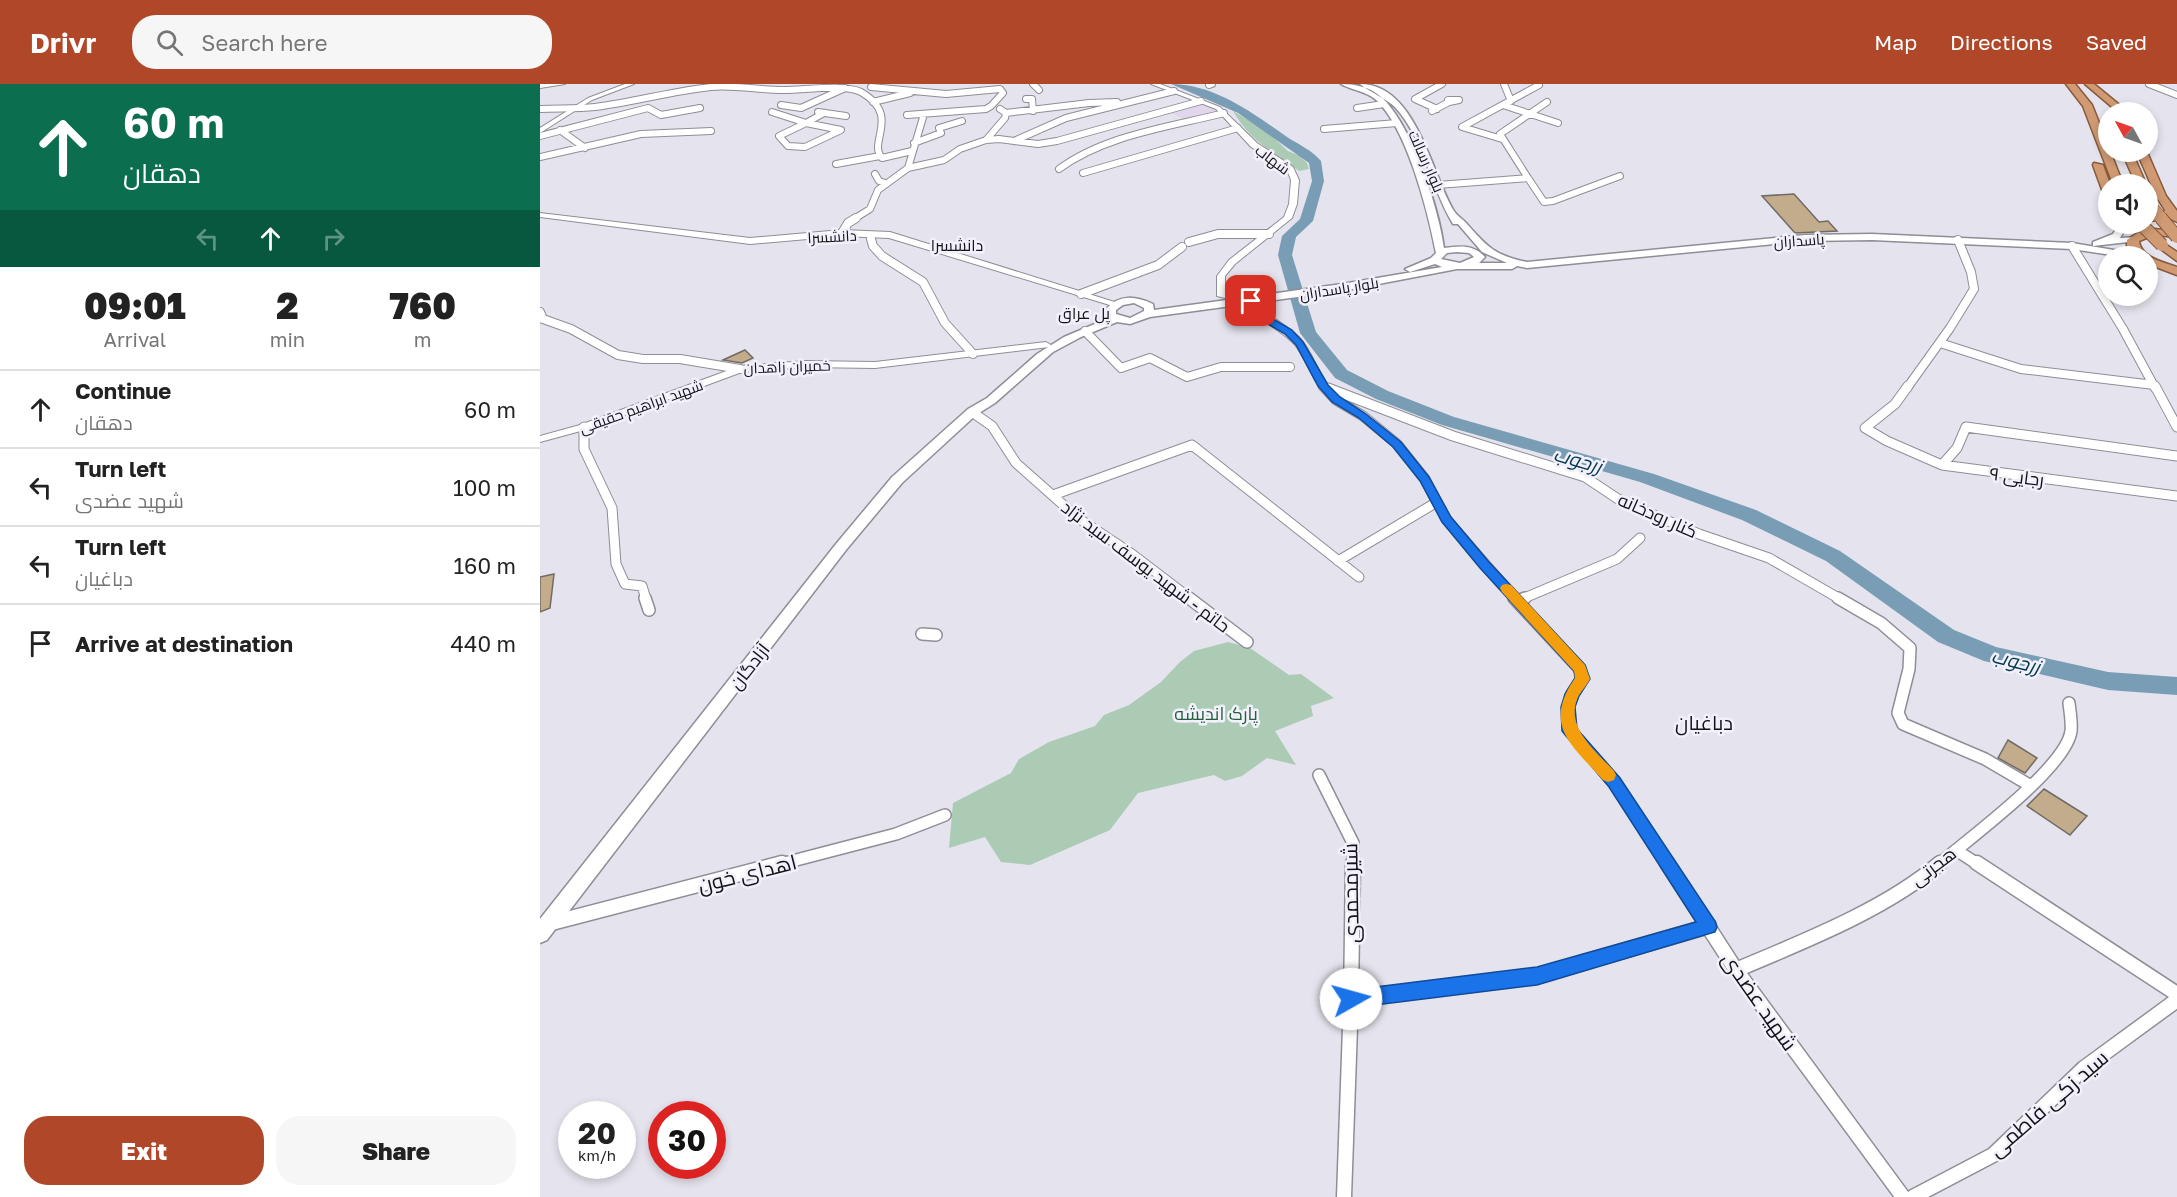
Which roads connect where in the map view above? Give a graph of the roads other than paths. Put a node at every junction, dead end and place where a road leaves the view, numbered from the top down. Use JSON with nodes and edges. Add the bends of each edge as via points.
{"nodes":[{"id":1,"x":562,"y":84,"type":"edge"},
{"id":2,"x":631,"y":84,"type":"edge"},
{"id":3,"x":976,"y":84,"type":"edge"},
{"id":4,"x":1033,"y":84,"type":"edge"},
{"id":5,"x":1154,"y":84,"type":"edge"},
{"id":6,"x":1346,"y":84,"type":"edge"},
{"id":7,"x":1364,"y":84,"type":"edge"},
{"id":8,"x":1442,"y":84,"type":"edge"},
{"id":9,"x":1503,"y":84,"type":"edge"},
{"id":10,"x":2069,"y":84,"type":"edge"},
{"id":11,"x":2089,"y":84,"type":"edge"},
{"id":12,"x":2149,"y":84,"type":"edge"},
{"id":13,"x":873,"y":85,"type":"edge"},
{"id":14,"x":1539,"y":85,"type":"edge"},
{"id":15,"x":540,"y":86,"type":"edge"},
{"id":16,"x":845,"y":88,"type":"junction"},
{"id":17,"x":860,"y":90,"type":"junction"},
{"id":18,"x":1040,"y":90,"type":"dead end"},
{"id":19,"x":972,"y":91,"type":"junction"},
{"id":20,"x":1174,"y":91,"type":"junction"},
{"id":21,"x":916,"y":92,"type":"junction"},
{"id":22,"x":2098,"y":92,"type":"junction"},
{"id":23,"x":2177,"y":95,"type":"edge"},
{"id":24,"x":1026,"y":99,"type":"dead end"},
{"id":25,"x":1201,"y":101,"type":"junction"},
{"id":26,"x":1511,"y":101,"type":"junction"},
{"id":27,"x":873,"y":102,"type":"junction"},
{"id":28,"x":1449,"y":102,"type":"dead end"},
{"id":29,"x":1547,"y":102,"type":"dead end"},
{"id":30,"x":2104,"y":102,"type":"edge"},
{"id":31,"x":2110,"y":102,"type":"edge"},
{"id":32,"x":613,"y":104,"type":"junction"},
{"id":33,"x":812,"y":104,"type":"junction"},
{"id":34,"x":1384,"y":104,"type":"junction"},
{"id":35,"x":781,"y":105,"type":"dead end"},
{"id":36,"x":1126,"y":105,"type":"junction"},
{"id":37,"x":1503,"y":105,"type":"junction"},
{"id":38,"x":991,"y":106,"type":"junction"},
{"id":39,"x":577,"y":107,"type":"junction"},
{"id":40,"x":700,"y":108,"type":"dead end"},
{"id":41,"x":801,"y":108,"type":"junction"},
{"id":42,"x":830,"y":108,"type":"dead end"},
{"id":43,"x":1357,"y":108,"type":"dead end"},
{"id":44,"x":540,"y":109,"type":"edge"},
{"id":45,"x":1034,"y":111,"type":"junction"},
{"id":46,"x":2084,"y":111,"type":"junction"},
{"id":47,"x":772,"y":112,"type":"dead end"},
{"id":48,"x":1006,"y":113,"type":"junction"},
{"id":49,"x":1224,"y":113,"type":"junction"},
{"id":50,"x":1529,"y":113,"type":"junction"},
{"id":51,"x":822,"y":114,"type":"junction"},
{"id":52,"x":924,"y":114,"type":"junction"},
{"id":53,"x":616,"y":115,"type":"junction"},
{"id":54,"x":907,"y":115,"type":"dead end"},
{"id":55,"x":846,"y":116,"type":"dead end"},
{"id":56,"x":962,"y":121,"type":"dead end"},
{"id":57,"x":842,"y":122,"type":"dead end"},
{"id":58,"x":806,"y":123,"type":"junction"},
{"id":59,"x":1397,"y":123,"type":"junction"},
{"id":60,"x":1558,"y":123,"type":"dead end"},
{"id":61,"x":1238,"y":128,"type":"junction"},
{"id":62,"x":1324,"y":129,"type":"dead end"},
{"id":63,"x":560,"y":130,"type":"junction"},
{"id":64,"x":540,"y":131,"type":"edge"},
{"id":65,"x":711,"y":131,"type":"dead end"},
{"id":66,"x":540,"y":136,"type":"edge"},
{"id":67,"x":1502,"y":139,"type":"junction"},
{"id":68,"x":986,"y":140,"type":"junction"},
{"id":69,"x":1014,"y":141,"type":"junction"},
{"id":70,"x":914,"y":142,"type":"junction"},
{"id":71,"x":2090,"y":143,"type":"dead end"},
{"id":72,"x":585,"y":148,"type":"junction"},
{"id":73,"x":912,"y":152,"type":"junction"},
{"id":74,"x":2094,"y":154,"type":"dead end"},
{"id":75,"x":880,"y":156,"type":"junction"},
{"id":76,"x":540,"y":157,"type":"edge"},
{"id":77,"x":2146,"y":162,"type":"edge"},
{"id":78,"x":836,"y":164,"type":"dead end"},
{"id":79,"x":908,"y":168,"type":"junction"},
{"id":80,"x":1059,"y":170,"type":"dead end"},
{"id":81,"x":1083,"y":173,"type":"dead end"},
{"id":82,"x":875,"y":174,"type":"dead end"},
{"id":83,"x":2101,"y":174,"type":"edge"},
{"id":84,"x":2113,"y":174,"type":"edge"},
{"id":85,"x":1620,"y":176,"type":"dead end"},
{"id":86,"x":1528,"y":178,"type":"junction"},
{"id":87,"x":885,"y":183,"type":"junction"},
{"id":88,"x":1438,"y":185,"type":"junction"},
{"id":89,"x":2158,"y":213,"type":"edge"},
{"id":90,"x":540,"y":215,"type":"edge"},
{"id":91,"x":1452,"y":215,"type":"junction"},
{"id":92,"x":2174,"y":215,"type":"edge"},
{"id":93,"x":2158,"y":218,"type":"edge"},
{"id":94,"x":842,"y":233,"type":"junction"},
{"id":95,"x":1269,"y":234,"type":"junction"},
{"id":96,"x":2118,"y":234,"type":"edge"},
{"id":97,"x":2131,"y":234,"type":"edge"},
{"id":98,"x":2152,"y":234,"type":"edge"},
{"id":99,"x":1440,"y":235,"type":"junction"},
{"id":100,"x":2177,"y":235,"type":"edge"},
{"id":101,"x":1461,"y":237,"type":"junction"},
{"id":102,"x":871,"y":239,"type":"dead end"},
{"id":103,"x":2135,"y":239,"type":"junction"},
{"id":104,"x":1958,"y":240,"type":"junction"},
{"id":105,"x":1189,"y":242,"type":"dead end"},
{"id":106,"x":2091,"y":244,"type":"junction"},
{"id":107,"x":2072,"y":246,"type":"junction"},
{"id":108,"x":2134,"y":246,"type":"edge"},
{"id":109,"x":1182,"y":248,"type":"dead end"},
{"id":110,"x":2098,"y":250,"type":"edge"},
{"id":111,"x":1478,"y":253,"type":"junction"},
{"id":112,"x":2098,"y":254,"type":"edge"},
{"id":113,"x":1438,"y":256,"type":"junction"},
{"id":114,"x":2177,"y":258,"type":"edge"},
{"id":115,"x":1527,"y":265,"type":"junction"},
{"id":116,"x":1461,"y":266,"type":"junction"},
{"id":117,"x":1312,"y":289,"type":"junction"},
{"id":118,"x":1081,"y":294,"type":"junction"},
{"id":119,"x":1275,"y":294,"type":"junction"},
{"id":120,"x":1222,"y":296,"type":"junction"},
{"id":121,"x":1251,"y":301,"type":"junction"},
{"id":122,"x":1147,"y":309,"type":"junction"},
{"id":123,"x":540,"y":312,"type":"edge"},
{"id":124,"x":1114,"y":312,"type":"junction"},
{"id":125,"x":1085,"y":331,"type":"junction"},
{"id":126,"x":1940,"y":343,"type":"junction"},
{"id":127,"x":1046,"y":345,"type":"junction"},
{"id":128,"x":1020,"y":349,"type":"junction"},
{"id":129,"x":1034,"y":353,"type":"junction"},
{"id":130,"x":973,"y":354,"type":"junction"},
{"id":131,"x":1290,"y":367,"type":"dead end"},
{"id":132,"x":740,"y":369,"type":"junction"},
{"id":133,"x":2154,"y":385,"type":"junction"},
{"id":134,"x":1323,"y":386,"type":"junction"},
{"id":135,"x":972,"y":412,"type":"junction"},
{"id":136,"x":2173,"y":414,"type":"edge"},
{"id":137,"x":584,"y":427,"type":"junction"},
{"id":138,"x":2177,"y":427,"type":"edge"},
{"id":139,"x":540,"y":439,"type":"edge"},
{"id":140,"x":2177,"y":456,"type":"edge"},
{"id":141,"x":1942,"y":465,"type":"junction"},
{"id":142,"x":1053,"y":495,"type":"junction"},
{"id":143,"x":2177,"y":496,"type":"edge"},
{"id":144,"x":1437,"y":502,"type":"junction"},
{"id":145,"x":1640,"y":538,"type":"dead end"},
{"id":146,"x":1338,"y":561,"type":"junction"},
{"id":147,"x":1359,"y":577,"type":"dead end"},
{"id":148,"x":1518,"y":601,"type":"junction"},
{"id":149,"x":649,"y":610,"type":"dead end"},
{"id":150,"x":922,"y":634,"type":"dead end"},
{"id":151,"x":936,"y":635,"type":"dead end"},
{"id":152,"x":1247,"y":642,"type":"dead end"},
{"id":153,"x":2068,"y":703,"type":"dead end"},
{"id":154,"x":1319,"y":775,"type":"dead end"},
{"id":155,"x":2031,"y":786,"type":"junction"},
{"id":156,"x":945,"y":815,"type":"dead end"},
{"id":157,"x":1956,"y":850,"type":"junction"},
{"id":158,"x":1709,"y":927,"type":"junction"},
{"id":159,"x":542,"y":928,"type":"edge"},
{"id":160,"x":1736,"y":970,"type":"junction"},
{"id":161,"x":2177,"y":994,"type":"edge"},
{"id":162,"x":1351,"y":999,"type":"junction"},
{"id":163,"x":2177,"y":999,"type":"edge"},
{"id":164,"x":1344,"y":1197,"type":"edge"},
{"id":165,"x":1903,"y":1197,"type":"edge"},
{"id":166,"x":1913,"y":1197,"type":"edge"}],
"edges":[{"from":1,"to":15,"type":"street"},
{"from":2,"to":39,"type":"street"},
{"from":3,"to":19,"type":"street"},
{"from":4,"to":18,"type":"street"},
{"from":5,"to":20,"type":"street","name":"شهاب"},
{"from":6,"to":34,"type":"main road","name":"بلوار رسالت"},
{"from":7,"to":88,"type":"main road","name":"بلوار رسالت","via":[[1388,94],[1397,104],[1411,124]]},
{"from":8,"to":28,"type":"street","via":[[1415,99],[1434,110]]},
{"from":9,"to":26,"type":"street"},
{"from":10,"to":46,"type":"highway"},
{"from":10,"to":46,"type":"highway","via":[[2082,97]]},
{"from":11,"to":22,"type":"highway"},
{"from":12,"to":23,"type":"street"},
{"from":13,"to":17,"type":"street"},
{"from":13,"to":21,"type":"street"},
{"from":14,"to":26,"type":"street"},
{"from":16,"to":17,"type":"street"},
{"from":16,"to":32,"type":"street","via":[[712,87]]},
{"from":16,"to":33,"type":"street"},
{"from":17,"to":27,"type":"street"},
{"from":19,"to":21,"type":"street"},
{"from":19,"to":38,"type":"street","via":[[1000,89],[1003,93]]},
{"from":20,"to":25,"type":"street","name":"شهاب"},
{"from":20,"to":36,"type":"street"},
{"from":21,"to":27,"type":"street"},
{"from":22,"to":30,"type":"highway"},
{"from":22,"to":31,"type":"highway"},
{"from":24,"to":45,"type":"street","via":[[1032,99]]},
{"from":25,"to":49,"type":"street","name":"شهاب"},
{"from":25,"to":69,"type":"street","via":[[1057,141]]},
{"from":26,"to":37,"type":"street"},
{"from":27,"to":75,"type":"street","via":[[883,120],[877,141]]},
{"from":29,"to":50,"type":"street"},
{"from":32,"to":39,"type":"street"},
{"from":32,"to":53,"type":"street"},
{"from":33,"to":41,"type":"street"},
{"from":33,"to":42,"type":"street"},
{"from":34,"to":43,"type":"street"},
{"from":34,"to":59,"type":"main road","name":"بلوار رسالت"},
{"from":35,"to":41,"type":"street"},
{"from":36,"to":45,"type":"street","via":[[1084,103]]},
{"from":36,"to":69,"type":"street","via":[[1066,118]]},
{"from":37,"to":50,"type":"street"},
{"from":37,"to":67,"type":"street","via":[[1462,127]]},
{"from":38,"to":48,"type":"street"},
{"from":38,"to":52,"type":"street"},
{"from":39,"to":44,"type":"street"},
{"from":39,"to":64,"type":"street"},
{"from":40,"to":53,"type":"street","via":[[661,115],[648,108]]},
{"from":41,"to":51,"type":"street"},
{"from":45,"to":48,"type":"street"},
{"from":46,"to":71,"type":"highway"},
{"from":46,"to":84,"type":"highway"},
{"from":47,"to":58,"type":"street"},
{"from":48,"to":68,"type":"street"},
{"from":49,"to":61,"type":"street","name":"شهاب"},
{"from":49,"to":80,"type":"street","via":[[1100,148],[1066,162]]},
{"from":50,"to":60,"type":"street"},
{"from":50,"to":67,"type":"street","via":[[1502,131]]},
{"from":51,"to":55,"type":"street"},
{"from":51,"to":57,"type":"street"},
{"from":51,"to":58,"type":"street"},
{"from":52,"to":54,"type":"street"},
{"from":52,"to":70,"type":"street"},
{"from":53,"to":63,"type":"street"},
{"from":56,"to":70,"type":"street"},
{"from":58,"to":58,"type":"street","via":[[841,130],[805,147],[788,146],[779,136]]},
{"from":59,"to":62,"type":"street"},
{"from":59,"to":99,"type":"main road","name":"بلوار رسالت"},
{"from":61,"to":81,"type":"street"},
{"from":61,"to":95,"type":"street","name":"شهاب","via":[[1294,174],[1293,204],[1288,218]]},
{"from":63,"to":66,"type":"street"},
{"from":63,"to":72,"type":"street"},
{"from":65,"to":72,"type":"street","via":[[666,130]]},
{"from":67,"to":86,"type":"street"},
{"from":68,"to":69,"type":"street"},
{"from":68,"to":79,"type":"street","via":[[960,149],[944,160]]},
{"from":70,"to":73,"type":"street"},
{"from":72,"to":76,"type":"street"},
{"from":73,"to":75,"type":"street"},
{"from":73,"to":79,"type":"street"},
{"from":74,"to":83,"type":"highway"},
{"from":75,"to":78,"type":"street"},
{"from":77,"to":92,"type":"highway"},
{"from":79,"to":87,"type":"street"},
{"from":82,"to":87,"type":"street"},
{"from":85,"to":86,"type":"street","via":[[1544,202]]},
{"from":86,"to":88,"type":"street"},
{"from":87,"to":94,"type":"street","via":[[870,208],[848,223]]},
{"from":88,"to":91,"type":"main road","name":"بلوار رسالت"},
{"from":89,"to":100,"type":"highway","bridge":true},
{"from":90,"to":94,"type":"street","name":"دانشسرا","via":[[750,241]]},
{"from":91,"to":101,"type":"main road","name":"بلوار رسالت"},
{"from":91,"to":115,"type":"main road","via":[[1490,253]]},
{"from":92,"to":93,"type":"highway"},
{"from":94,"to":118,"type":"street","name":"دانشسرا","via":[[890,235]]},
{"from":95,"to":105,"type":"street","via":[[1222,235]]},
{"from":95,"to":120,"type":"street","name":"شهاب","via":[[1249,247],[1221,276]]},
{"from":96,"to":106,"type":"main road"},
{"from":97,"to":103,"type":"highway"},
{"from":98,"to":114,"type":"highway","bridge":true},
{"from":99,"to":101,"type":"main road","via":[[1450,239]]},
{"from":99,"to":113,"type":"main road","name":"بلوار رسالت"},
{"from":100,"to":103,"type":"highway","via":[[2148,233]]},
{"from":101,"to":111,"type":"main road","name":"بلوار رسالت"},
{"from":102,"to":130,"type":"street","via":[[881,255],[930,288],[943,322]]},
{"from":103,"to":106,"type":"main road"},
{"from":103,"to":108,"type":"highway"},
{"from":104,"to":107,"type":"main road","name":"پاسداران"},
{"from":104,"to":115,"type":"main road","name":"پاسداران","via":[[1805,238]]},
{"from":104,"to":126,"type":"street","via":[[1974,289]]},
{"from":106,"to":107,"type":"main road"},
{"from":107,"to":110,"type":"main road"},
{"from":107,"to":112,"type":"main road"},
{"from":107,"to":133,"type":"street"},
{"from":109,"to":118,"type":"street","via":[[1158,265]]},
{"from":111,"to":113,"type":"main road","name":"بلوار پاسداران","via":[[1457,249]]},
{"from":111,"to":115,"type":"main road","name":"بلوار پاسداران","via":[[1508,264]]},
{"from":111,"to":116,"type":"main road","via":[[1479,260]]},
{"from":113,"to":116,"type":"main road","via":[[1444,265]]},
{"from":113,"to":117,"type":"main road","name":"بلوار پاسداران","via":[[1407,270]]},
{"from":115,"to":116,"type":"main road"},
{"from":116,"to":117,"type":"main road","name":"بلوار پاسداران","via":[[1414,277]]},
{"from":117,"to":119,"type":"main road","name":"بلوار پاسداران"},
{"from":118,"to":124,"type":"street","name":"دانشسرا"},
{"from":119,"to":120,"type":"main road","name":"بلوار پاسداران"},
{"from":119,"to":121,"type":"main road","name":"بلوار پاسداران"},
{"from":120,"to":122,"type":"main road","name":"بلوار پاسداران"},
{"from":121,"to":122,"type":"main road","name":"بلوار پاسداران"},
{"from":121,"to":134,"type":"street","via":[[1260,315],[1300,344]]},
{"from":122,"to":124,"type":"main road","via":[[1130,321]]},
{"from":122,"to":124,"type":"main road","via":[[1130,300]]},
{"from":123,"to":132,"type":"street","name":"خمیران زاهدان","via":[[543,319],[571,329],[618,355],[680,359]]},
{"from":124,"to":125,"type":"main road","name":"آزادگان"},
{"from":124,"to":127,"type":"main road","name":"آزادگان"},
{"from":125,"to":131,"type":"street","via":[[1121,368],[1150,358],[1187,377],[1221,367]]},
{"from":125,"to":135,"type":"main road","name":"آزادگان","via":[[1046,352],[986,405]]},
{"from":126,"to":133,"type":"street","via":[[2021,369]]},
{"from":126,"to":141,"type":"street","name":"رجایی ۹","via":[[1895,404],[1865,428]]},
{"from":127,"to":128,"type":"street","name":"خمیران زاهدان"},
{"from":127,"to":129,"type":"main road","name":"آزادگان"},
{"from":128,"to":129,"type":"street"},
{"from":128,"to":130,"type":"street","name":"خمیران زاهدان"},
{"from":129,"to":135,"type":"main road","name":"آزادگان","via":[[977,402]]},
{"from":130,"to":132,"type":"street","name":"خمیران زاهدان","via":[[875,365],[806,364]]},
{"from":132,"to":137,"type":"street","name":"شهید ابراهیم حقیقی"},
{"from":133,"to":136,"type":"street"},
{"from":134,"to":144,"type":"street","via":[[1397,444],[1425,479]]},
{"from":134,"to":155,"type":"street","name":"کنار رودخانه","via":[[1453,436],[1585,477],[1642,510],[1769,558],[1881,623],[1910,648],[1898,713],[1903,724],[1985,759]]},
{"from":135,"to":142,"type":"street","name":"حاتم - شهید یوسف سید نژاد","via":[[992,426],[1016,463]]},
{"from":135,"to":159,"type":"main road","name":"آزادگان","via":[[889,489]]},
{"from":136,"to":138,"type":"street"},
{"from":137,"to":139,"type":"street","name":"شهید ابراهیم حقیقی"},
{"from":137,"to":149,"type":"street","via":[[584,449],[612,508],[616,564],[625,584],[642,586]]},
{"from":140,"to":141,"type":"street","via":[[1966,428],[1950,459]]},
{"from":141,"to":143,"type":"street","name":"رجایی ۹"},
{"from":142,"to":146,"type":"street","via":[[1191,445]]},
{"from":142,"to":152,"type":"street","name":"حاتم - شهید یوسف سید نژاد","via":[[1078,518]]},
{"from":144,"to":146,"type":"street"},
{"from":144,"to":148,"type":"street","via":[[1446,519]]},
{"from":145,"to":148,"type":"street","via":[[1617,559]]},
{"from":146,"to":147,"type":"street"},
{"from":148,"to":158,"type":"street","name":"شهید عضدی","via":[[1580,669],[1582,679],[1568,707],[1570,731],[1615,783]]},
{"from":150,"to":151,"type":"street"},
{"from":153,"to":155,"type":"street","name":"هجرتی","via":[[2071,732],[2059,756]]},
{"from":154,"to":162,"type":"street","name":"شیرمحمدی","via":[[1353,843]]},
{"from":155,"to":157,"type":"street","name":"هجرتی"},
{"from":156,"to":159,"type":"street","name":"اهدای خون","via":[[896,834]]},
{"from":157,"to":160,"type":"street","name":"هجرتی","via":[[1921,879],[1828,930]]},
{"from":157,"to":161,"type":"street"},
{"from":158,"to":160,"type":"street","name":"شهید عضدی"},
{"from":158,"to":162,"type":"street","via":[[1537,976]]},
{"from":160,"to":165,"type":"street","name":"شهید عضدی"},
{"from":162,"to":164,"type":"street","name":"شیرمحمدی"},
{"from":163,"to":166,"type":"street","name":"سید زکی فاطمی","via":[[2084,1068],[1993,1155]]}]}
